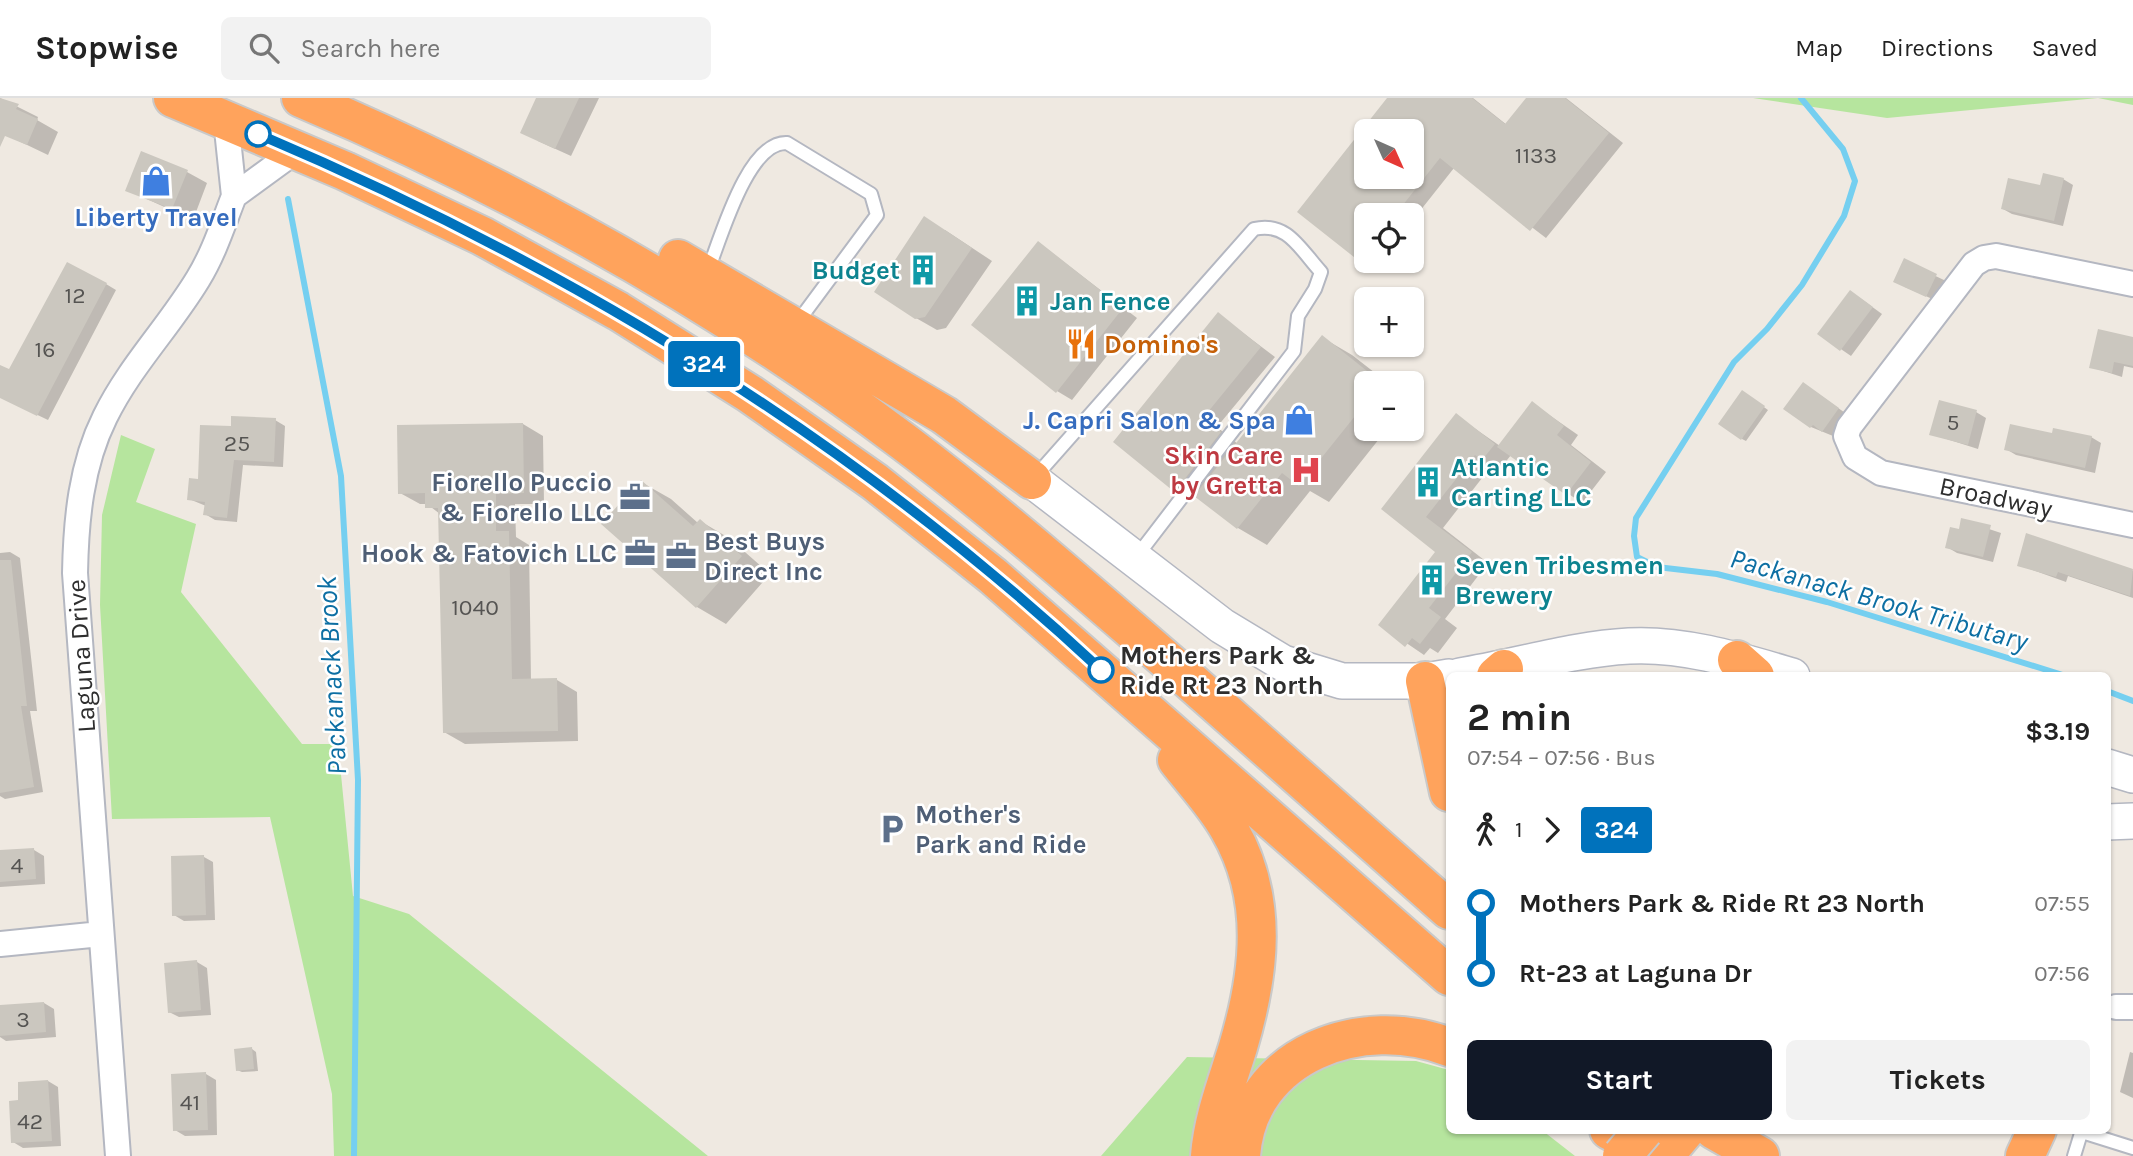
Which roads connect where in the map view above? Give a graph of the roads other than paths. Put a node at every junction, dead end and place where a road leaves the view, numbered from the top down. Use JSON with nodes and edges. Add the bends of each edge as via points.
{"nodes":[{"id":1,"x":173,"y":98,"type":"edge"},
{"id":2,"x":301,"y":98,"type":"edge"},
{"id":3,"x":226,"y":120,"type":"junction"},
{"id":4,"x":297,"y":150,"type":"junction"},
{"id":5,"x":439,"y":159,"type":"junction"},
{"id":6,"x":234,"y":196,"type":"junction"},
{"id":7,"x":706,"y":275,"type":"junction"},
{"id":8,"x":2133,"y":284,"type":"edge"},
{"id":9,"x":794,"y":326,"type":"junction"},
{"id":10,"x":1032,"y":480,"type":"junction"},
{"id":11,"x":2133,"y":524,"type":"edge"},
{"id":12,"x":1134,"y":559,"type":"junction"},
{"id":13,"x":1746,"y":668,"type":"edge"},
{"id":14,"x":1500,"y":672,"type":"edge"},
{"id":15,"x":1769,"y":672,"type":"edge"},
{"id":16,"x":1445,"y":678,"type":"edge"},
{"id":17,"x":1112,"y":679,"type":"junction"},
{"id":18,"x":1444,"y":737,"type":"edge"},
{"id":19,"x":1446,"y":759,"type":"edge"},
{"id":20,"x":2111,"y":768,"type":"edge"},
{"id":21,"x":2133,"y":775,"type":"edge"},
{"id":22,"x":2133,"y":821,"type":"edge"},
{"id":23,"x":2111,"y":822,"type":"edge"},
{"id":24,"x":1446,"y":907,"type":"edge"},
{"id":25,"x":101,"y":934,"type":"junction"},
{"id":26,"x":0,"y":944,"type":"edge"},
{"id":27,"x":1446,"y":973,"type":"edge"},
{"id":28,"x":1446,"y":1046,"type":"edge"},
{"id":29,"x":1617,"y":1134,"type":"edge"},
{"id":30,"x":1675,"y":1134,"type":"edge"},
{"id":31,"x":1705,"y":1134,"type":"edge"},
{"id":32,"x":1721,"y":1134,"type":"edge"},
{"id":33,"x":2035,"y":1134,"type":"edge"},
{"id":34,"x":2081,"y":1134,"type":"edge"},
{"id":35,"x":2091,"y":1134,"type":"edge"},
{"id":36,"x":1642,"y":1146,"type":"edge"},
{"id":37,"x":2133,"y":1148,"type":"edge"},
{"id":38,"x":118,"y":1156,"type":"edge"},
{"id":39,"x":1210,"y":1156,"type":"edge"},
{"id":40,"x":1241,"y":1156,"type":"edge"},
{"id":41,"x":1730,"y":1156,"type":"edge"},
{"id":42,"x":1760,"y":1156,"type":"edge"},
{"id":43,"x":2025,"y":1156,"type":"edge"},
{"id":44,"x":2074,"y":1156,"type":"edge"}],
"edges":[{"from":1,"to":3,"type":"highway"},
{"from":2,"to":5,"type":"highway"},
{"from":3,"to":4,"type":"highway"},
{"from":3,"to":6,"type":"street","name":"Laguna Drive"},
{"from":4,"to":6,"type":"street"},
{"from":4,"to":17,"type":"highway","via":[[433,212],[552,274],[739,387],[904,505]]},
{"from":5,"to":7,"type":"highway","via":[[517,182],[587,212]]},
{"from":5,"to":24,"type":"highway","via":[[578,231],[701,303],[904,442],[1027,539]]},
{"from":6,"to":25,"type":"street","name":"Laguna Drive","via":[[198,280],[110,406],[82,485],[75,573]]},
{"from":7,"to":9,"type":"highway"},
{"from":7,"to":9,"type":"lane","via":[[744,180],[765,149],[787,143],[871,194],[877,215]]},
{"from":8,"to":11,"type":"street","name":"Broadway","via":[[1996,256],[1984,258],[1974,264],[1846,436],[1862,461],[1881,473]]},
{"from":9,"to":10,"type":"highway","via":[[944,415]]},
{"from":10,"to":12,"type":"main road"},
{"from":10,"to":12,"type":"lane","via":[[1254,229],[1269,225],[1283,231],[1321,272],[1298,316],[1294,351]]},
{"from":12,"to":16,"type":"main road","via":[[1223,626],[1283,663],[1342,681]]},
{"from":13,"to":14,"type":"main road","via":[[1662,648],[1631,646]]},
{"from":13,"to":15,"type":"main road"},
{"from":16,"to":18,"type":"highway"},
{"from":17,"to":27,"type":"highway"},
{"from":17,"to":39,"type":"highway","via":[[1228,827],[1254,899],[1259,945],[1254,989],[1214,1126]]},
{"from":18,"to":19,"type":"highway"},
{"from":20,"to":21,"type":"main road"},
{"from":22,"to":23,"type":"main road"},
{"from":25,"to":26,"type":"street"},
{"from":25,"to":38,"type":"street","name":"Laguna Drive"},
{"from":28,"to":40,"type":"highway","via":[[1401,1035],[1361,1036],[1319,1046],[1267,1085],[1250,1116]]},
{"from":29,"to":36,"type":"highway"},
{"from":30,"to":36,"type":"highway"},
{"from":31,"to":41,"type":"highway"},
{"from":32,"to":42,"type":"highway"},
{"from":33,"to":43,"type":"highway"},
{"from":34,"to":44,"type":"lane"},
{"from":35,"to":37,"type":"lane"}]}
